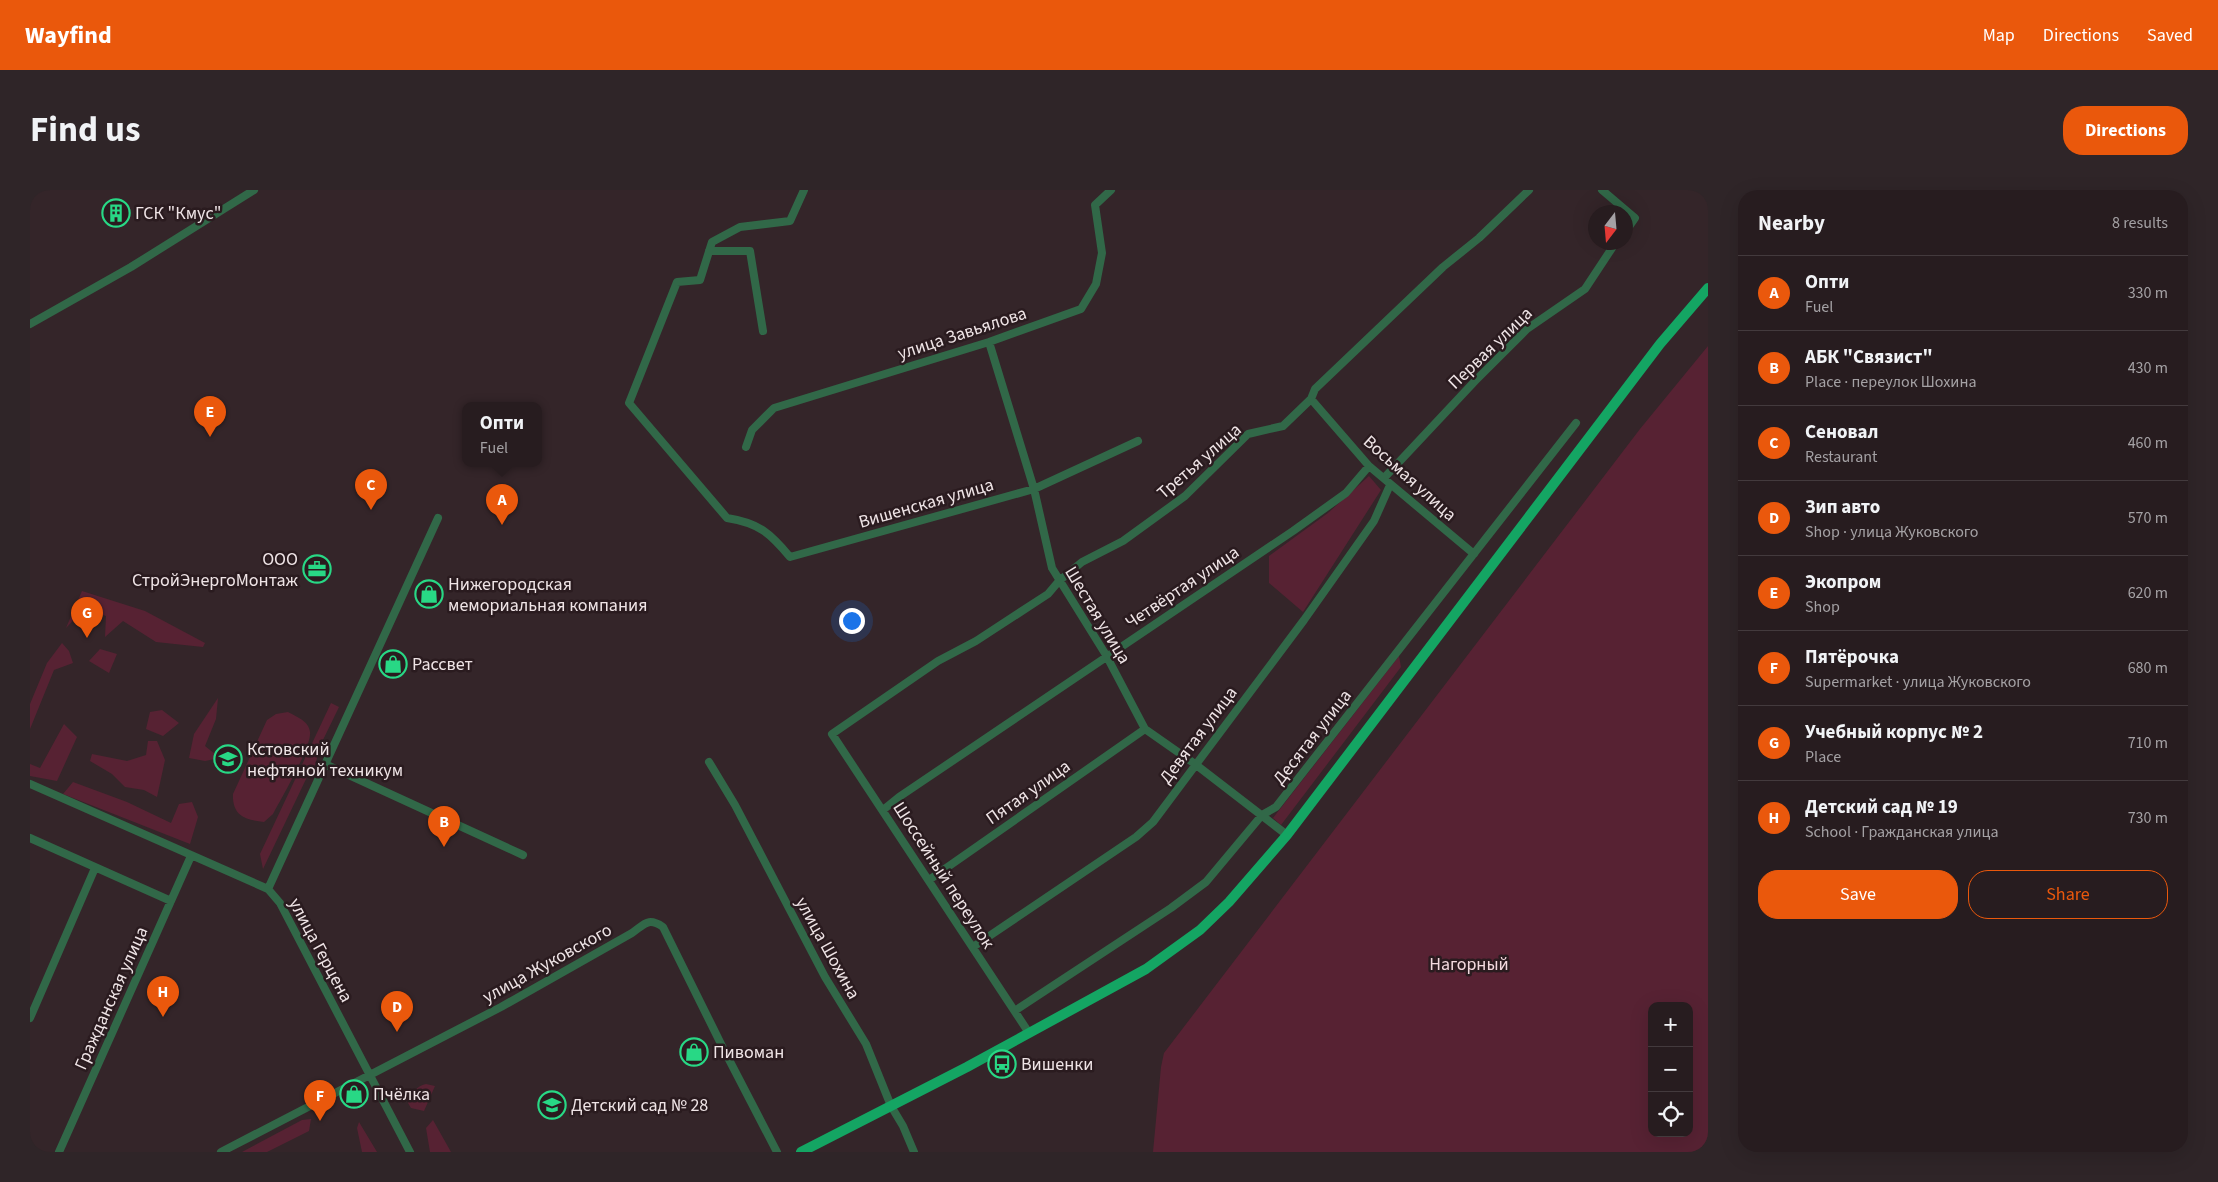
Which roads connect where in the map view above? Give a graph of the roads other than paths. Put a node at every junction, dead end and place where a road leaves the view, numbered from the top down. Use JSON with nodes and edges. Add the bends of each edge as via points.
{"nodes":[{"id":1,"x":254,"y":190,"type":"edge"},
{"id":2,"x":804,"y":190,"type":"edge"},
{"id":3,"x":1111,"y":190,"type":"edge"},
{"id":4,"x":1529,"y":190,"type":"edge"},
{"id":5,"x":1602,"y":190,"type":"edge"},
{"id":6,"x":1620,"y":205,"type":"edge"},
{"id":7,"x":1611,"y":250,"type":"edge"},
{"id":8,"x":710,"y":251,"type":"junction"},
{"id":9,"x":1708,"y":288,"type":"edge"},
{"id":10,"x":30,"y":324,"type":"edge"},
{"id":11,"x":763,"y":331,"type":"dead end"},
{"id":12,"x":989,"y":342,"type":"junction"},
{"id":13,"x":1311,"y":399,"type":"junction"},
{"id":14,"x":1576,"y":422,"type":"dead end"},
{"id":15,"x":1138,"y":441,"type":"dead end"},
{"id":16,"x":746,"y":447,"type":"dead end"},
{"id":17,"x":1369,"y":466,"type":"junction"},
{"id":18,"x":1384,"y":478,"type":"junction"},
{"id":19,"x":1390,"y":485,"type":"junction"},
{"id":20,"x":1034,"y":489,"type":"junction"},
{"id":21,"x":438,"y":518,"type":"dead end"},
{"id":22,"x":1474,"y":554,"type":"junction"},
{"id":23,"x":1058,"y":581,"type":"junction"},
{"id":24,"x":1106,"y":655,"type":"junction"},
{"id":25,"x":1145,"y":729,"type":"junction"},
{"id":26,"x":832,"y":734,"type":"joint"},
{"id":27,"x":708,"y":762,"type":"dead end"},
{"id":28,"x":325,"y":764,"type":"junction"},
{"id":29,"x":1195,"y":764,"type":"junction"},
{"id":30,"x":30,"y":784,"type":"edge"},
{"id":31,"x":883,"y":810,"type":"junction"},
{"id":32,"x":1262,"y":815,"type":"junction"},
{"id":33,"x":1287,"y":835,"type":"junction"},
{"id":34,"x":30,"y":840,"type":"edge"},
{"id":35,"x":191,"y":856,"type":"junction"},
{"id":36,"x":522,"y":856,"type":"dead end"},
{"id":37,"x":95,"y":868,"type":"junction"},
{"id":38,"x":928,"y":880,"type":"junction"},
{"id":39,"x":268,"y":890,"type":"junction"},
{"id":40,"x":171,"y":902,"type":"junction"},
{"id":41,"x":973,"y":947,"type":"junction"},
{"id":42,"x":1016,"y":1010,"type":"junction"},
{"id":43,"x":30,"y":1018,"type":"edge"},
{"id":44,"x":1029,"y":1033,"type":"junction"},
{"id":45,"x":369,"y":1074,"type":"junction"},
{"id":46,"x":891,"y":1106,"type":"junction"},
{"id":47,"x":818,"y":1144,"type":"junction"},
{"id":48,"x":59,"y":1152,"type":"edge"},
{"id":49,"x":220,"y":1152,"type":"edge"},
{"id":50,"x":410,"y":1152,"type":"edge"},
{"id":51,"x":777,"y":1152,"type":"edge"},
{"id":52,"x":801,"y":1152,"type":"edge"},
{"id":53,"x":808,"y":1152,"type":"edge"},
{"id":54,"x":914,"y":1152,"type":"edge"}],
"edges":[{"from":1,"to":10,"type":"street","via":[[131,267]]},
{"from":2,"to":8,"type":"street","via":[[790,221],[740,227],[712,242]]},
{"from":3,"to":12,"type":"street","name":"улица Завьялова","via":[[1095,206],[1102,253],[1096,284],[1081,309]]},
{"from":4,"to":13,"type":"street","name":"Третья улица","via":[[1322,383]]},
{"from":5,"to":6,"type":"street"},
{"from":7,"to":18,"type":"street","name":"Первая улица","via":[[1585,289],[1527,329]]},
{"from":8,"to":11,"type":"street","via":[[750,251]]},
{"from":8,"to":20,"type":"street","name":"Вишенская улица","via":[[700,280],[677,282],[629,404],[727,518],[747,521],[770,534],[790,557]]},
{"from":9,"to":33,"type":"main road","via":[[1660,344]]},
{"from":12,"to":16,"type":"street","name":"улица Завьялова","via":[[774,408],[752,430]]},
{"from":12,"to":20,"type":"street","name":"Шестая улица"},
{"from":13,"to":17,"type":"street","name":"Восьмая улица"},
{"from":13,"to":23,"type":"street","name":"Третья улица","via":[[1284,426],[1248,434],[1185,496],[1123,541],[1082,562]]},
{"from":14,"to":22,"type":"street","name":"Десятая улица"},
{"from":15,"to":20,"type":"street","name":"Вишенская улица"},
{"from":17,"to":18,"type":"street","name":"Восьмая улица"},
{"from":17,"to":24,"type":"street","name":"Четвёртая улица","via":[[1346,493]]},
{"from":18,"to":19,"type":"street","name":"Восьмая улица"},
{"from":19,"to":22,"type":"street","name":"Восьмая улица"},
{"from":19,"to":29,"type":"street","name":"Девятая улица","via":[[1374,521]]},
{"from":20,"to":23,"type":"street","name":"Шестая улица","via":[[1052,568]]},
{"from":21,"to":28,"type":"street"},
{"from":22,"to":32,"type":"street","name":"Десятая улица","via":[[1276,807]]},
{"from":23,"to":24,"type":"street","name":"Шестая улица"},
{"from":23,"to":26,"type":"street","name":"Третья улица","via":[[1048,594],[976,642],[938,661]]},
{"from":24,"to":25,"type":"street","name":"Шестая улица"},
{"from":24,"to":31,"type":"street","name":"Четвёртая улица"},
{"from":25,"to":29,"type":"street","name":"Шестая улица"},
{"from":25,"to":38,"type":"street","name":"Пятая улица"},
{"from":26,"to":31,"type":"street","name":"Шоссейный переулок"},
{"from":27,"to":46,"type":"street","name":"улица Шохина","via":[[735,805],[825,977],[866,1044]]},
{"from":28,"to":36,"type":"street"},
{"from":28,"to":39,"type":"street"},
{"from":29,"to":32,"type":"street","name":"Шестая улица"},
{"from":29,"to":41,"type":"street","name":"Девятая улица","via":[[1153,822],[1136,837]]},
{"from":30,"to":35,"type":"street","name":"улица Герцена"},
{"from":31,"to":38,"type":"street","name":"Шоссейный переулок"},
{"from":32,"to":33,"type":"street","name":"Шестая улица"},
{"from":32,"to":42,"type":"street","name":"Десятая улица","via":[[1206,882]]},
{"from":33,"to":44,"type":"main road","via":[[1229,902],[1174,950],[1146,969]]},
{"from":34,"to":37,"type":"street"},
{"from":35,"to":39,"type":"street","name":"улица Герцена"},
{"from":35,"to":40,"type":"street","name":"Гражданская улица"},
{"from":37,"to":40,"type":"street"},
{"from":37,"to":43,"type":"street"},
{"from":38,"to":41,"type":"street","name":"Шоссейный переулок"},
{"from":39,"to":45,"type":"street","name":"улица Герцена","via":[[280,903]]},
{"from":40,"to":48,"type":"street","name":"Гражданская улица"},
{"from":41,"to":42,"type":"street","name":"Шоссейный переулок"},
{"from":42,"to":44,"type":"street","name":"Шоссейный переулок"},
{"from":44,"to":46,"type":"main road"},
{"from":45,"to":49,"type":"street","name":"улица Жуковского"},
{"from":45,"to":50,"type":"street","name":"улица Герцена"},
{"from":45,"to":51,"type":"street","name":"улица Жуковского","via":[[502,1007],[648,922],[655,922],[663,927]]},
{"from":46,"to":47,"type":"main road"},
{"from":46,"to":54,"type":"street","name":"улица Шохина"},
{"from":47,"to":52,"type":"main road"},
{"from":47,"to":53,"type":"main road"}]}
